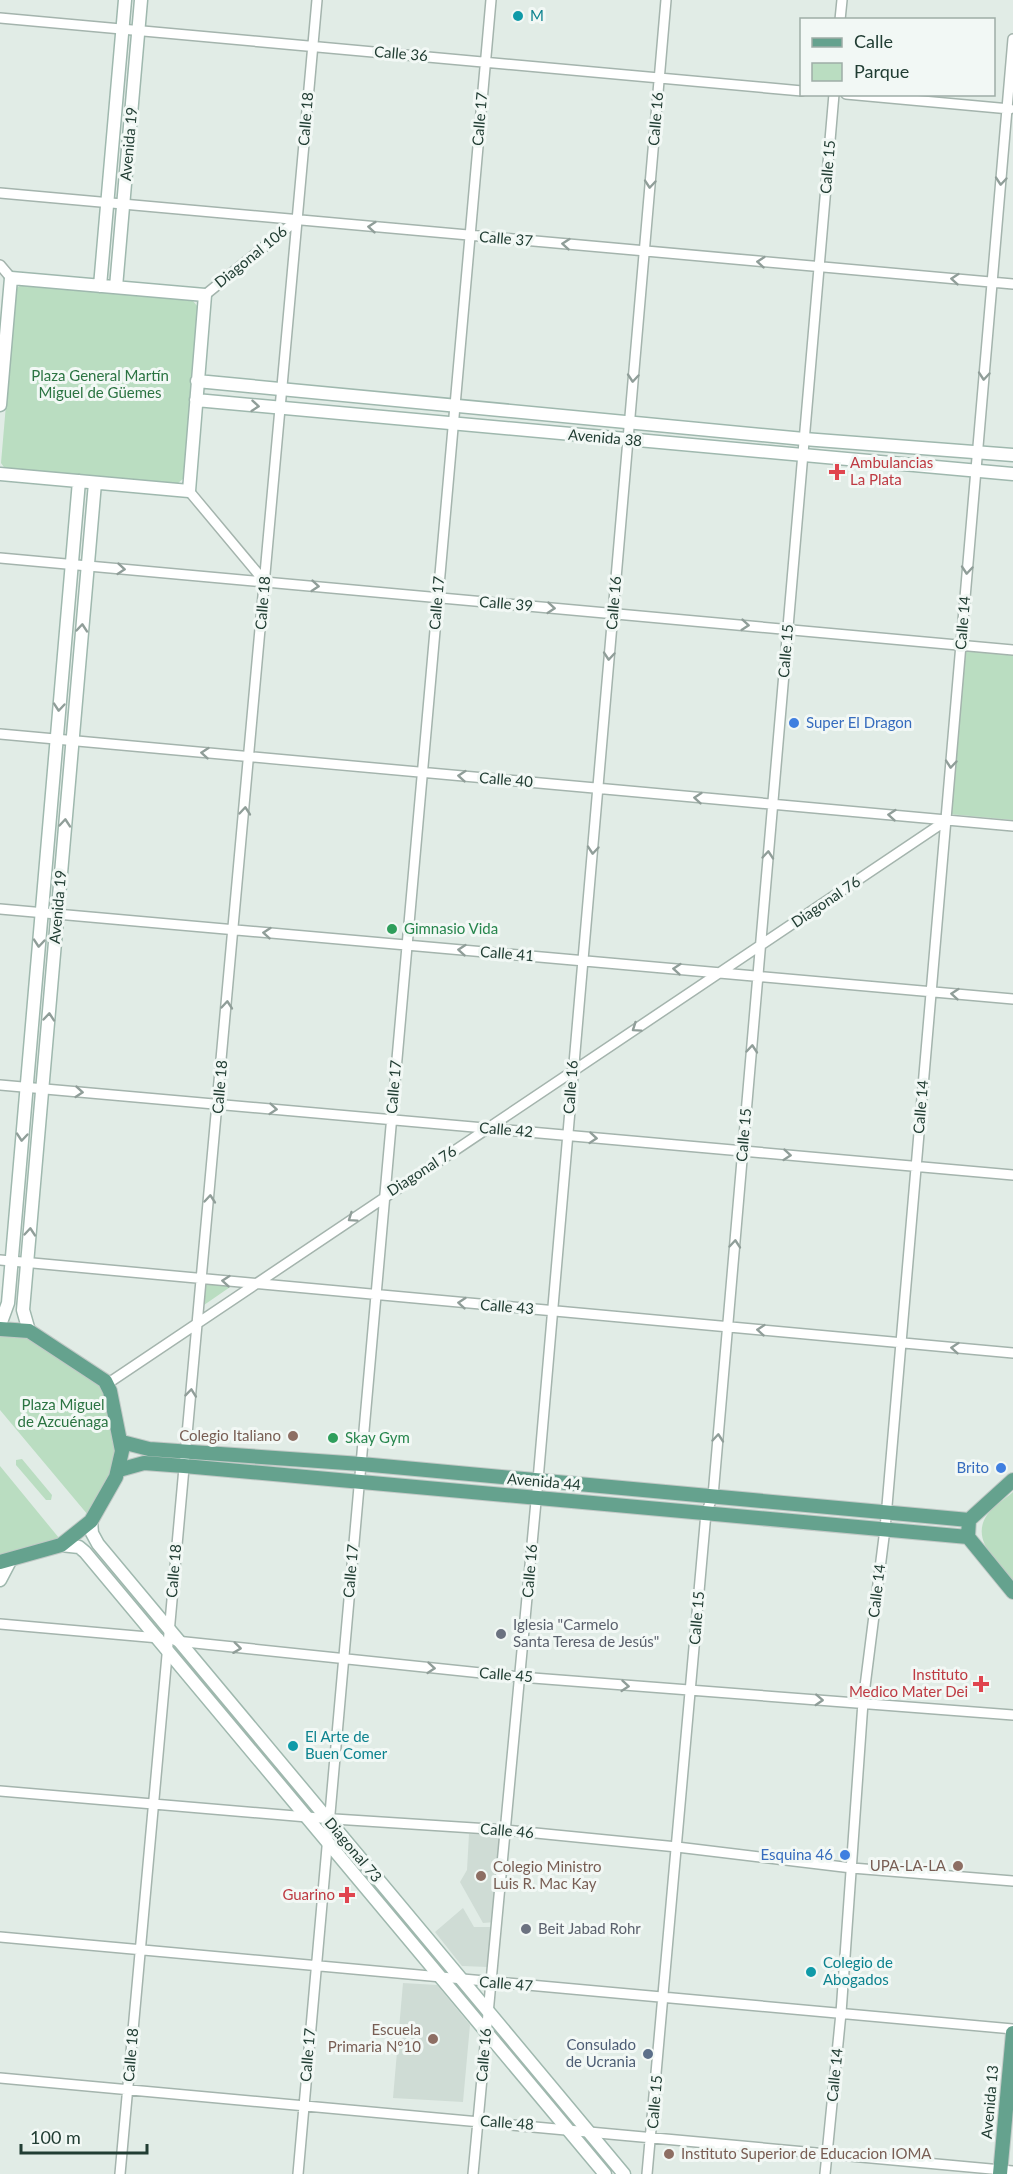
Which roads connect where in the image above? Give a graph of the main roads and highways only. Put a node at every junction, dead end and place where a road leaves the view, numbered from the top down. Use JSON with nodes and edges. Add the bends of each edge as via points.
{"nodes":[{"id":1,"x":124,"y":0,"type":"edge"},
{"id":2,"x":141,"y":0,"type":"edge"},
{"id":3,"x":100,"y":286,"type":"junction"},
{"id":4,"x":116,"y":287,"type":"junction"},
{"id":5,"x":2,"y":366,"type":"edge"},
{"id":6,"x":197,"y":381,"type":"junction"},
{"id":7,"x":1,"y":384,"type":"edge"},
{"id":8,"x":196,"y":400,"type":"junction"},
{"id":9,"x":0,"y":405,"type":"edge"},
{"id":10,"x":1013,"y":455,"type":"edge"},
{"id":11,"x":0,"y":474,"type":"edge"},
{"id":12,"x":1013,"y":474,"type":"edge"},
{"id":13,"x":79,"y":481,"type":"junction"},
{"id":14,"x":95,"y":483,"type":"junction"},
{"id":15,"x":6,"y":1261,"type":"edge"},
{"id":16,"x":0,"y":1327,"type":"edge"},
{"id":17,"x":29,"y":1331,"type":"junction"},
{"id":18,"x":122,"y":1442,"type":"junction"},
{"id":19,"x":184,"y":1458,"type":"junction"},
{"id":20,"x":119,"y":1470,"type":"junction"},
{"id":21,"x":1013,"y":1480,"type":"edge"},
{"id":22,"x":969,"y":1520,"type":"junction"},
{"id":23,"x":91,"y":1521,"type":"junction"},
{"id":24,"x":968,"y":1537,"type":"junction"},
{"id":25,"x":61,"y":1545,"type":"junction"},
{"id":26,"x":5,"y":1562,"type":"edge"},
{"id":27,"x":0,"y":1580,"type":"edge"},
{"id":28,"x":1013,"y":1592,"type":"edge"},
{"id":29,"x":168,"y":1639,"type":"junction"},
{"id":30,"x":1013,"y":2031,"type":"edge"},
{"id":31,"x":1005,"y":2171,"type":"edge"},
{"id":32,"x":605,"y":2174,"type":"edge"},
{"id":33,"x":624,"y":2174,"type":"edge"}],
"edges":[{"from":1,"to":3,"type":"main road","name":"Avenida 19"},
{"from":2,"to":4,"type":"main road","name":"Avenida 19"},
{"from":3,"to":4,"type":"main road"},
{"from":3,"to":5,"type":"main road","via":[[11,278]]},
{"from":4,"to":6,"type":"main road","via":[[205,295]]},
{"from":5,"to":7,"type":"main road"},
{"from":6,"to":8,"type":"main road"},
{"from":6,"to":10,"type":"main road","name":"Avenida 38"},
{"from":7,"to":9,"type":"main road"},
{"from":8,"to":12,"type":"main road","name":"Avenida 38","one_way":true},
{"from":8,"to":14,"type":"main road","via":[[189,491]]},
{"from":11,"to":13,"type":"main road"},
{"from":13,"to":14,"type":"main road"},
{"from":13,"to":15,"type":"main road","name":"Avenida 19","one_way":true,"via":[[27,1087]]},
{"from":17,"to":14,"type":"main road","name":"Avenida 19","one_way":true,"via":[[23,1310]]},
{"from":15,"to":16,"type":"main road","name":"Avenida 19","via":[[6,1312]]},
{"from":16,"to":17,"type":"main road"},
{"from":17,"to":18,"type":"main road","via":[[107,1384]]},
{"from":18,"to":19,"type":"main road","name":"Avenida 44"},
{"from":18,"to":20,"type":"main road"},
{"from":19,"to":20,"type":"main road","name":"Avenida 44"},
{"from":19,"to":22,"type":"main road","name":"Avenida 44","via":[[361,1464]]},
{"from":19,"to":24,"type":"main road","name":"Avenida 44","via":[[359,1481]]},
{"from":20,"to":23,"type":"main road"},
{"from":21,"to":22,"type":"main road"},
{"from":22,"to":24,"type":"main road"},
{"from":23,"to":25,"type":"main road"},
{"from":23,"to":29,"type":"main road","name":"Diagonal 73","via":[[98,1544]]},
{"from":24,"to":28,"type":"main road"},
{"from":25,"to":26,"type":"main road"},
{"from":25,"to":29,"type":"main road","name":"Diagonal 73","via":[[85,1551]]},
{"from":26,"to":27,"type":"main road"},
{"from":29,"to":32,"type":"main road","name":"Diagonal 73","via":[[306,1817]]},
{"from":29,"to":33,"type":"main road","name":"Diagonal 73","via":[[328,1819]]},
{"from":30,"to":31,"type":"main road","name":"Avenida 13"}]}
